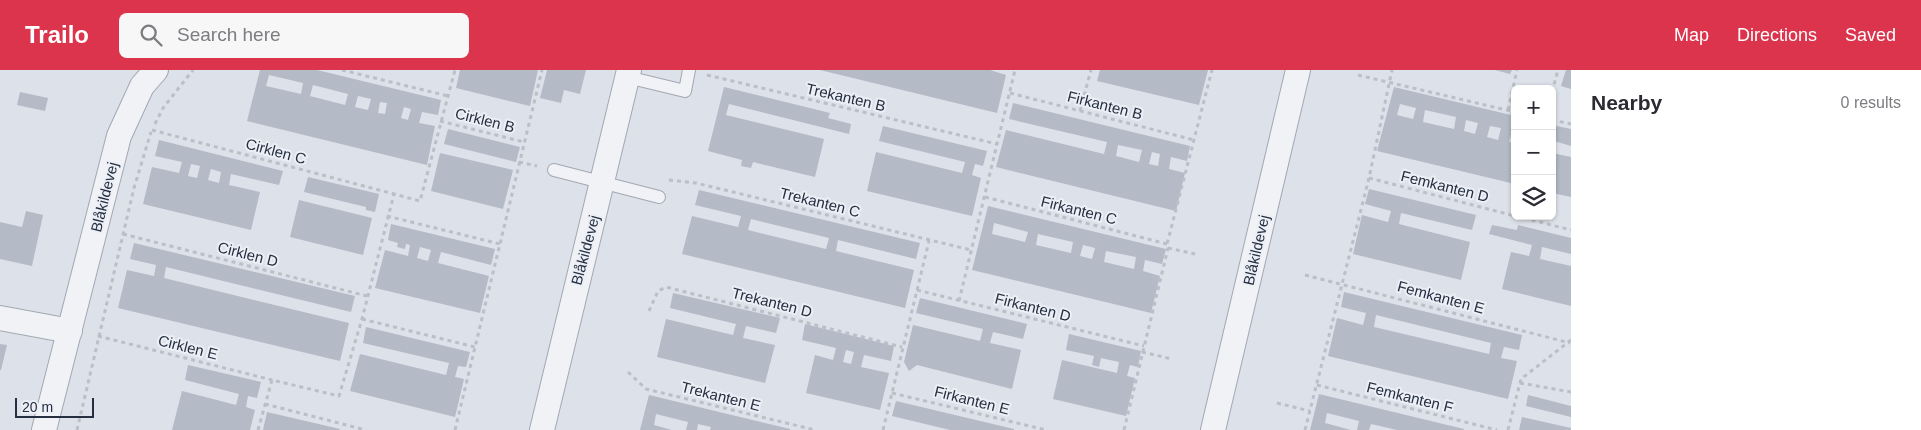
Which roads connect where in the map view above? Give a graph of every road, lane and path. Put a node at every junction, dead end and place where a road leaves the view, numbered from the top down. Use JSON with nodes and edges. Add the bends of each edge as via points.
{"nodes":[{"id":1,"x":156,"y":70,"type":"edge"},
{"id":2,"x":193,"y":70,"type":"edge"},
{"id":3,"x":342,"y":70,"type":"edge"},
{"id":4,"x":455,"y":70,"type":"edge"},
{"id":5,"x":542,"y":70,"type":"edge"},
{"id":6,"x":689,"y":70,"type":"edge"},
{"id":7,"x":1015,"y":70,"type":"edge"},
{"id":8,"x":1091,"y":70,"type":"edge"},
{"id":9,"x":1212,"y":70,"type":"edge"},
{"id":10,"x":1298,"y":70,"type":"edge"},
{"id":11,"x":1392,"y":70,"type":"edge"},
{"id":12,"x":1517,"y":70,"type":"edge"},
{"id":13,"x":1558,"y":70,"type":"edge"},
{"id":14,"x":628,"y":73,"type":"edge"},
{"id":15,"x":1358,"y":75,"type":"dead end"},
{"id":16,"x":1390,"y":82,"type":"junction"},
{"id":17,"x":1554,"y":85,"type":"edge"},
{"id":18,"x":1010,"y":93,"type":"junction"},
{"id":19,"x":448,"y":96,"type":"junction"},
{"id":20,"x":1508,"y":110,"type":"junction"},
{"id":21,"x":1080,"y":111,"type":"junction"},
{"id":22,"x":1511,"y":111,"type":"edge"},
{"id":23,"x":440,"y":120,"type":"junction"},
{"id":24,"x":1556,"y":121,"type":"edge"},
{"id":25,"x":1571,"y":124,"type":"edge"},
{"id":26,"x":152,"y":130,"type":"junction"},
{"id":27,"x":1194,"y":140,"type":"junction"},
{"id":28,"x":524,"y":142,"type":"junction"},
{"id":29,"x":997,"y":144,"type":"junction"},
{"id":30,"x":554,"y":170,"type":"dead end"},
{"id":31,"x":1369,"y":178,"type":"junction"},
{"id":32,"x":664,"y":179,"type":"dead end"},
{"id":33,"x":603,"y":182,"type":"junction"},
{"id":34,"x":394,"y":194,"type":"junction"},
{"id":35,"x":659,"y":198,"type":"dead end"},
{"id":36,"x":984,"y":198,"type":"junction"},
{"id":37,"x":1511,"y":215,"type":"edge"},
{"id":38,"x":387,"y":216,"type":"junction"},
{"id":39,"x":1531,"y":220,"type":"edge"},
{"id":40,"x":1571,"y":230,"type":"edge"},
{"id":41,"x":123,"y":234,"type":"junction"},
{"id":42,"x":929,"y":241,"type":"junction"},
{"id":43,"x":500,"y":244,"type":"junction"},
{"id":44,"x":1168,"y":246,"type":"junction"},
{"id":45,"x":971,"y":250,"type":"junction"},
{"id":46,"x":1195,"y":254,"type":"dead end"},
{"id":47,"x":1305,"y":275,"type":"dead end"},
{"id":48,"x":1343,"y":283,"type":"junction"},
{"id":49,"x":917,"y":290,"type":"junction"},
{"id":50,"x":367,"y":296,"type":"junction"},
{"id":51,"x":959,"y":301,"type":"junction"},
{"id":52,"x":649,"y":311,"type":"dead end"},
{"id":53,"x":0,"y":318,"type":"edge"},
{"id":54,"x":362,"y":319,"type":"junction"},
{"id":55,"x":70,"y":331,"type":"junction"},
{"id":56,"x":98,"y":336,"type":"junction"},
{"id":57,"x":1571,"y":342,"type":"edge"},
{"id":58,"x":1144,"y":346,"type":"junction"},
{"id":59,"x":475,"y":347,"type":"junction"},
{"id":60,"x":902,"y":347,"type":"junction"},
{"id":61,"x":1142,"y":352,"type":"junction"},
{"id":62,"x":1172,"y":359,"type":"dead end"},
{"id":63,"x":628,"y":372,"type":"dead end"},
{"id":64,"x":272,"y":380,"type":"junction"},
{"id":65,"x":1520,"y":382,"type":"junction"},
{"id":66,"x":1317,"y":385,"type":"junction"},
{"id":67,"x":1571,"y":392,"type":"edge"},
{"id":68,"x":892,"y":393,"type":"junction"},
{"id":69,"x":1277,"y":403,"type":"dead end"},
{"id":70,"x":265,"y":404,"type":"junction"},
{"id":71,"x":1310,"y":411,"type":"junction"},
{"id":72,"x":44,"y":430,"type":"edge"},
{"id":73,"x":77,"y":430,"type":"edge"},
{"id":74,"x":258,"y":430,"type":"edge"},
{"id":75,"x":366,"y":430,"type":"edge"},
{"id":76,"x":455,"y":430,"type":"edge"},
{"id":77,"x":542,"y":430,"type":"edge"},
{"id":78,"x":815,"y":430,"type":"edge"},
{"id":79,"x":883,"y":430,"type":"edge"},
{"id":80,"x":1046,"y":430,"type":"edge"},
{"id":81,"x":1124,"y":430,"type":"edge"},
{"id":82,"x":1213,"y":430,"type":"edge"},
{"id":83,"x":1305,"y":430,"type":"edge"},
{"id":84,"x":1497,"y":430,"type":"edge"},
{"id":85,"x":1508,"y":430,"type":"edge"}],
"edges":[{"from":1,"to":55,"type":"street","name":"Blåkildevej","via":[[142,86],[119,136]]},
{"from":2,"to":26,"type":"path","via":[[163,108]]},
{"from":3,"to":19,"type":"path","name":"Cirklen B"},
{"from":4,"to":19,"type":"path"},
{"from":5,"to":28,"type":"path"},
{"from":6,"to":14,"type":"lane","via":[[685,91]]},
{"from":6,"to":29,"type":"path","name":"Trekanten B"},
{"from":7,"to":18,"type":"path"},
{"from":8,"to":21,"type":"path"},
{"from":9,"to":27,"type":"path"},
{"from":10,"to":82,"type":"street","name":"Blåkildevej"},
{"from":11,"to":16,"type":"path"},
{"from":12,"to":20,"type":"path"},
{"from":13,"to":17,"type":"path"},
{"from":14,"to":33,"type":"street","name":"Blåkildevej"},
{"from":15,"to":16,"type":"path"},
{"from":16,"to":20,"type":"path"},
{"from":16,"to":31,"type":"path"},
{"from":18,"to":21,"type":"path","name":"Firkanten B"},
{"from":18,"to":29,"type":"path"},
{"from":19,"to":23,"type":"path"},
{"from":20,"to":22,"type":"path"},
{"from":21,"to":27,"type":"path","name":"Firkanten B"},
{"from":23,"to":28,"type":"path","name":"Cirklen B"},
{"from":23,"to":34,"type":"path","name":"Cirklen C","via":[[420,201]]},
{"from":24,"to":25,"type":"path"},
{"from":26,"to":34,"type":"path","name":"Cirklen C"},
{"from":26,"to":41,"type":"path"},
{"from":27,"to":44,"type":"path"},
{"from":28,"to":43,"type":"path"},
{"from":29,"to":36,"type":"path"},
{"from":30,"to":33,"type":"lane"},
{"from":31,"to":37,"type":"path","name":"Femkanten D"},
{"from":31,"to":48,"type":"path"},
{"from":32,"to":42,"type":"path","name":"Trekanten C","via":[[696,183]]},
{"from":33,"to":35,"type":"lane"},
{"from":33,"to":77,"type":"street","name":"Blåkildevej"},
{"from":34,"to":38,"type":"path"},
{"from":36,"to":44,"type":"path","name":"Firkanten C"},
{"from":36,"to":45,"type":"path"},
{"from":38,"to":43,"type":"path"},
{"from":38,"to":50,"type":"path"},
{"from":39,"to":40,"type":"path","name":"Femkanten D"},
{"from":41,"to":50,"type":"path","name":"Cirklen D"},
{"from":41,"to":56,"type":"path"},
{"from":42,"to":45,"type":"path","name":"Trekanten C"},
{"from":42,"to":49,"type":"path"},
{"from":43,"to":59,"type":"path"},
{"from":44,"to":46,"type":"path","name":"Firkanten C"},
{"from":44,"to":58,"type":"path"},
{"from":45,"to":51,"type":"path"},
{"from":47,"to":48,"type":"path","name":"Femkanten E"},
{"from":48,"to":57,"type":"path","name":"Femkanten E"},
{"from":48,"to":66,"type":"path"},
{"from":49,"to":51,"type":"path","name":"Firkanten D"},
{"from":49,"to":60,"type":"path"},
{"from":50,"to":54,"type":"path"},
{"from":51,"to":58,"type":"path","name":"Firkanten D"},
{"from":52,"to":60,"type":"path","name":"Trekanten D","via":[[658,291],[666,287]]},
{"from":53,"to":55,"type":"street"},
{"from":54,"to":59,"type":"path"},
{"from":54,"to":64,"type":"path","name":"Cirklen E","via":[[339,396]]},
{"from":55,"to":72,"type":"street","name":"Blåkildevej"},
{"from":56,"to":64,"type":"path","name":"Cirklen E"},
{"from":56,"to":73,"type":"path"},
{"from":57,"to":65,"type":"path"},
{"from":58,"to":61,"type":"path"},
{"from":59,"to":76,"type":"path"},
{"from":60,"to":68,"type":"path"},
{"from":61,"to":62,"type":"path"},
{"from":61,"to":81,"type":"path"},
{"from":63,"to":78,"type":"path","name":"Trekanten E","via":[[646,389]]},
{"from":64,"to":70,"type":"path"},
{"from":65,"to":67,"type":"path"},
{"from":65,"to":85,"type":"path"},
{"from":66,"to":71,"type":"path"},
{"from":66,"to":84,"type":"path","name":"Femkanten F"},
{"from":68,"to":79,"type":"path"},
{"from":68,"to":80,"type":"path","name":"Firkanten E"},
{"from":69,"to":71,"type":"path"},
{"from":70,"to":74,"type":"path"},
{"from":70,"to":75,"type":"path"},
{"from":71,"to":83,"type":"path"}]}
